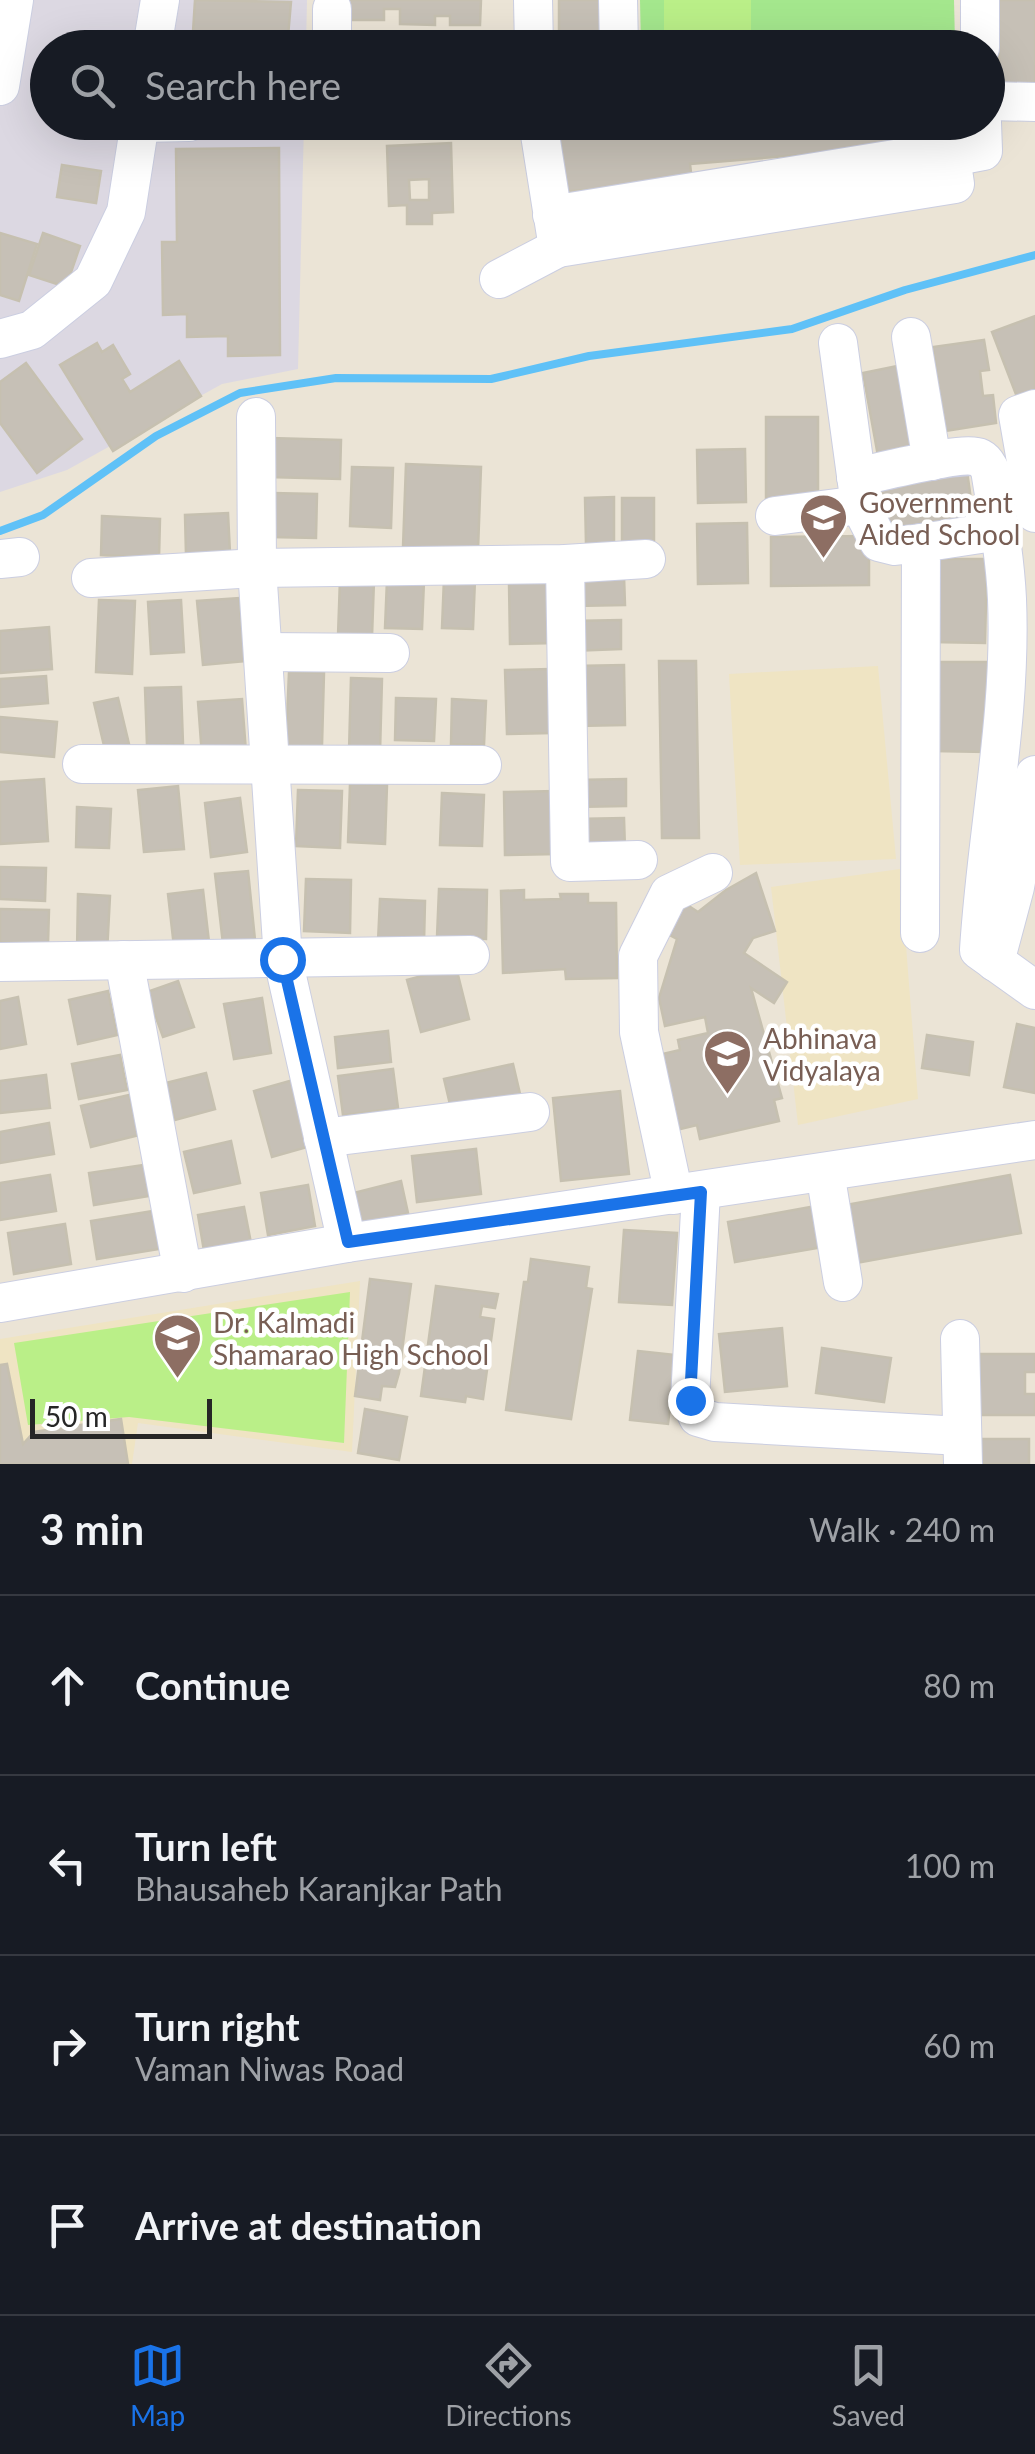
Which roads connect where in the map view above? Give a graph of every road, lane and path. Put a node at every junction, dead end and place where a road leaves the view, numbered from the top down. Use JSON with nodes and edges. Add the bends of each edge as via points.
{"nodes":[{"id":1,"x":14,"y":0,"type":"edge"},
{"id":2,"x":160,"y":0,"type":"edge"},
{"id":3,"x":533,"y":0,"type":"edge"},
{"id":4,"x":618,"y":0,"type":"edge"},
{"id":5,"x":980,"y":0,"type":"edge"},
{"id":6,"x":332,"y":9,"type":"dead end"},
{"id":7,"x":155,"y":30,"type":"edge"},
{"id":8,"x":332,"y":30,"type":"edge"},
{"id":9,"x":534,"y":30,"type":"edge"},
{"id":10,"x":619,"y":30,"type":"edge"},
{"id":11,"x":980,"y":30,"type":"edge"},
{"id":12,"x":0,"y":86,"type":"edge"},
{"id":13,"x":1005,"y":101,"type":"edge"},
{"id":14,"x":1035,"y":102,"type":"edge"},
{"id":15,"x":137,"y":140,"type":"edge"},
{"id":16,"x":541,"y":140,"type":"edge"},
{"id":17,"x":983,"y":140,"type":"edge"},
{"id":18,"x":555,"y":232,"type":"junction"},
{"id":19,"x":499,"y":278,"type":"dead end"},
{"id":20,"x":911,"y":337,"type":"dead end"},
{"id":21,"x":0,"y":339,"type":"edge"},
{"id":22,"x":838,"y":343,"type":"dead end"},
{"id":23,"x":1035,"y":409,"type":"edge"},
{"id":24,"x":256,"y":417,"type":"dead end"},
{"id":25,"x":932,"y":461,"type":"junction"},
{"id":26,"x":858,"y":491,"type":"junction"},
{"id":27,"x":1035,"y":513,"type":"edge"},
{"id":28,"x":775,"y":516,"type":"dead end"},
{"id":29,"x":1000,"y":531,"type":"junction"},
{"id":30,"x":921,"y":543,"type":"junction"},
{"id":31,"x":646,"y":559,"type":"dead end"},
{"id":32,"x":565,"y":564,"type":"junction"},
{"id":33,"x":257,"y":568,"type":"junction"},
{"id":34,"x":91,"y":578,"type":"dead end"},
{"id":35,"x":263,"y":652,"type":"junction"},
{"id":36,"x":390,"y":653,"type":"dead end"},
{"id":37,"x":270,"y":763,"type":"junction"},
{"id":38,"x":82,"y":764,"type":"dead end"},
{"id":39,"x":482,"y":765,"type":"dead end"},
{"id":40,"x":1035,"y":775,"type":"edge"},
{"id":41,"x":638,"y":860,"type":"dead end"},
{"id":42,"x":714,"y":873,"type":"dead end"},
{"id":43,"x":920,"y":933,"type":"dead end"},
{"id":44,"x":470,"y":955,"type":"dead end"},
{"id":45,"x":987,"y":956,"type":"junction"},
{"id":46,"x":282,"y":959,"type":"junction"},
{"id":47,"x":124,"y":960,"type":"junction"},
{"id":48,"x":0,"y":962,"type":"edge"},
{"id":49,"x":1035,"y":990,"type":"edge"},
{"id":50,"x":530,"y":1112,"type":"dead end"},
{"id":51,"x":324,"y":1138,"type":"junction"},
{"id":52,"x":1035,"y":1140,"type":"edge"},
{"id":53,"x":825,"y":1172,"type":"junction"},
{"id":54,"x":687,"y":1193,"type":"junction"},
{"id":55,"x":348,"y":1242,"type":"junction"},
{"id":56,"x":183,"y":1273,"type":"junction"},
{"id":57,"x":843,"y":1282,"type":"dead end"},
{"id":58,"x":0,"y":1304,"type":"edge"},
{"id":59,"x":960,"y":1339,"type":"dead end"},
{"id":60,"x":962,"y":1450,"type":"edge"}],
"edges":[{"from":1,"to":12,"type":"street"},
{"from":2,"to":7,"type":"street"},
{"from":3,"to":9,"type":"street"},
{"from":4,"to":10,"type":"street"},
{"from":5,"to":11,"type":"street"},
{"from":6,"to":8,"type":"street"},
{"from":13,"to":14,"type":"street"},
{"from":15,"to":21,"type":"street","via":[[126,212],[93,281],[32,330]]},
{"from":16,"to":18,"type":"street"},
{"from":17,"to":18,"type":"street","via":[[983,152],[951,157],[950,150]]},
{"from":18,"to":19,"type":"street"},
{"from":20,"to":25,"type":"street"},
{"from":22,"to":26,"type":"street"},
{"from":23,"to":27,"type":"street","via":[[1018,416]]},
{"from":24,"to":33,"type":"street"},
{"from":25,"to":26,"type":"street"},
{"from":25,"to":29,"type":"street","via":[[983,460]]},
{"from":26,"to":28,"type":"street"},
{"from":26,"to":30,"type":"street","via":[[878,542]]},
{"from":29,"to":30,"type":"street"},
{"from":29,"to":45,"type":"street","via":[[1007,601]]},
{"from":30,"to":43,"type":"street"},
{"from":31,"to":32,"type":"street"},
{"from":32,"to":33,"type":"street"},
{"from":32,"to":41,"type":"street","via":[[570,862]]},
{"from":33,"to":34,"type":"street"},
{"from":33,"to":35,"type":"street"},
{"from":35,"to":36,"type":"street"},
{"from":35,"to":37,"type":"street"},
{"from":37,"to":38,"type":"street"},
{"from":37,"to":39,"type":"street"},
{"from":37,"to":46,"type":"street"},
{"from":40,"to":45,"type":"street","via":[[1015,886]]},
{"from":42,"to":54,"type":"street","via":[[670,894],[638,956],[638,1032]]},
{"from":44,"to":46,"type":"street"},
{"from":45,"to":49,"type":"street"},
{"from":46,"to":47,"type":"street"},
{"from":46,"to":51,"type":"street"},
{"from":47,"to":48,"type":"street"},
{"from":47,"to":56,"type":"street"},
{"from":50,"to":51,"type":"street"},
{"from":51,"to":55,"type":"street"},
{"from":52,"to":53,"type":"street"},
{"from":53,"to":54,"type":"street"},
{"from":53,"to":57,"type":"street"},
{"from":54,"to":55,"type":"street"},
{"from":54,"to":60,"type":"street","via":[[690,1400],[698,1417]]},
{"from":55,"to":56,"type":"street"},
{"from":56,"to":58,"type":"street"},
{"from":59,"to":60,"type":"street"}]}
